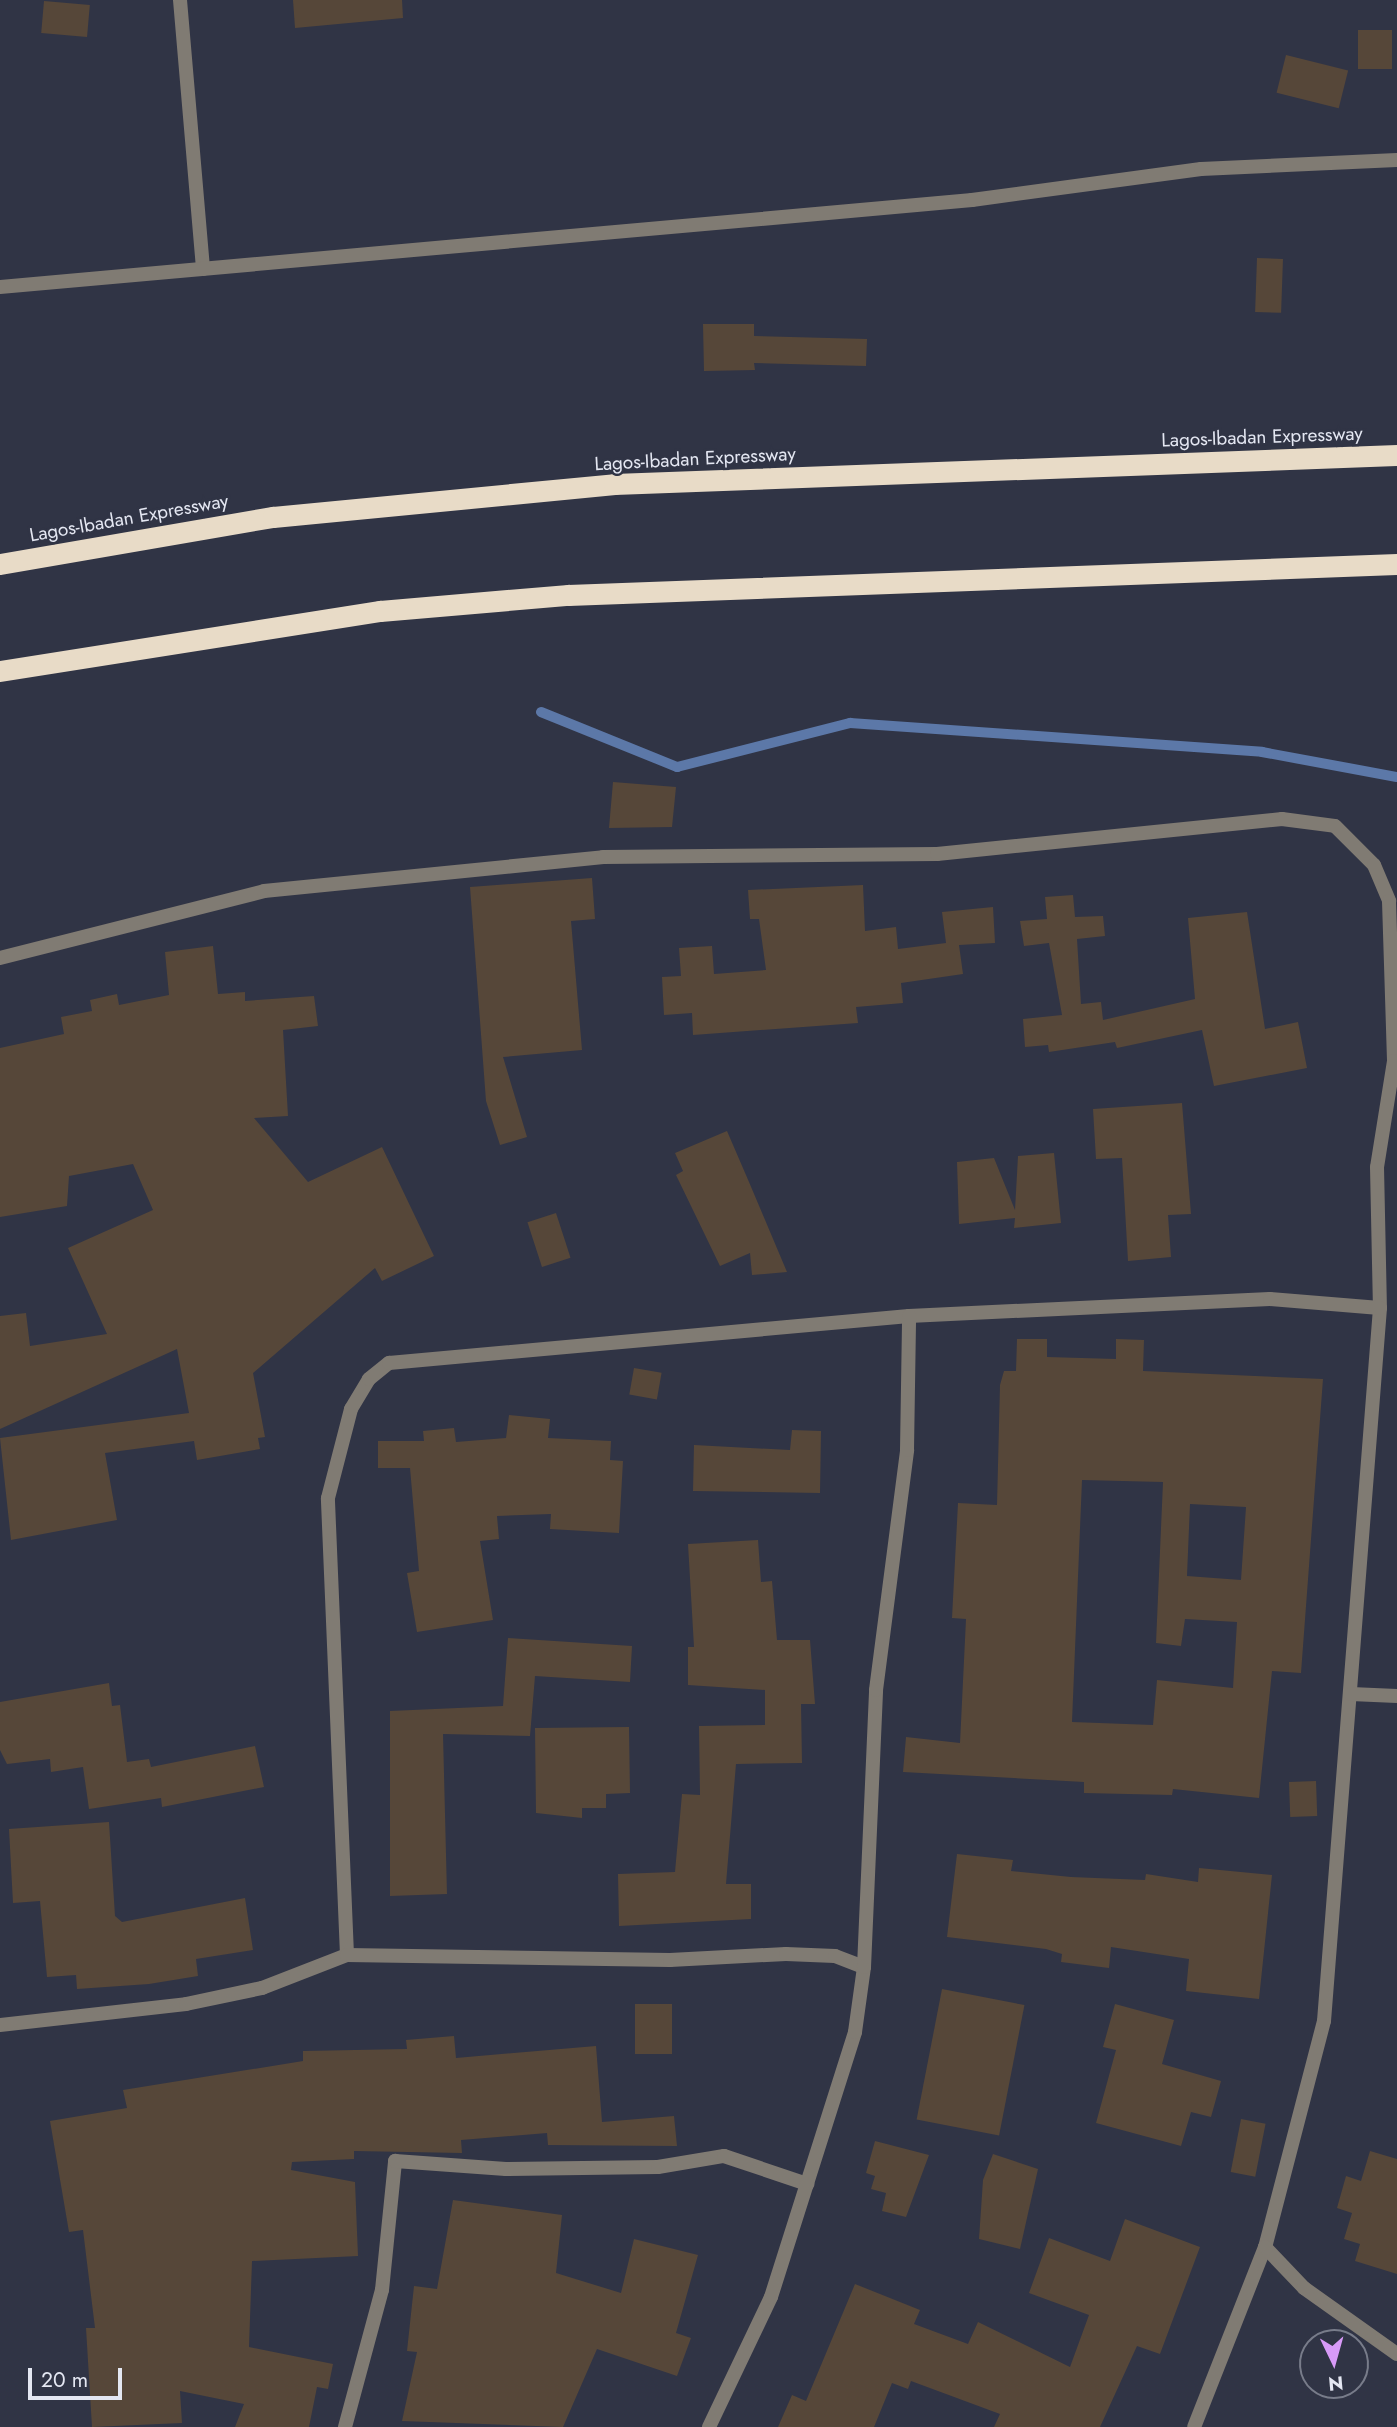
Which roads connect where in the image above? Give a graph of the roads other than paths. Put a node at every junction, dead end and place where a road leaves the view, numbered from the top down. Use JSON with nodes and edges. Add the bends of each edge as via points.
{"nodes":[{"id":1,"x":180,"y":0,"type":"edge"},
{"id":2,"x":1397,"y":160,"type":"edge"},
{"id":3,"x":203,"y":269,"type":"junction"},
{"id":4,"x":0,"y":287,"type":"edge"},
{"id":5,"x":1397,"y":455,"type":"edge"},
{"id":6,"x":0,"y":564,"type":"edge"},
{"id":7,"x":1397,"y":564,"type":"edge"},
{"id":8,"x":0,"y":671,"type":"edge"},
{"id":9,"x":0,"y":958,"type":"edge"},
{"id":10,"x":1380,"y":1308,"type":"junction"},
{"id":11,"x":909,"y":1316,"type":"junction"},
{"id":12,"x":1351,"y":1695,"type":"junction"},
{"id":13,"x":1397,"y":1696,"type":"edge"},
{"id":14,"x":347,"y":1955,"type":"junction"},
{"id":15,"x":864,"y":1966,"type":"junction"},
{"id":16,"x":0,"y":2025,"type":"edge"},
{"id":17,"x":807,"y":2184,"type":"junction"},
{"id":18,"x":1265,"y":2247,"type":"junction"},
{"id":19,"x":1397,"y":2354,"type":"edge"},
{"id":20,"x":345,"y":2427,"type":"edge"},
{"id":21,"x":709,"y":2427,"type":"edge"},
{"id":22,"x":1194,"y":2427,"type":"edge"}],
"edges":[{"from":1,"to":3,"type":"street"},
{"from":2,"to":3,"type":"street","via":[[1201,169],[972,200]]},
{"from":3,"to":4,"type":"street"},
{"from":5,"to":6,"type":"highway","name":"Lagos-Ibadan Expressway","via":[[614,484],[274,517]]},
{"from":7,"to":8,"type":"highway","via":[[568,595],[380,611]]},
{"from":9,"to":10,"type":"street","via":[[264,891],[603,857],[937,854],[1282,819],[1335,826],[1374,865],[1389,901],[1395,1048],[1377,1167]]},
{"from":10,"to":11,"type":"street","via":[[1270,1299]]},
{"from":10,"to":12,"type":"street"},
{"from":11,"to":14,"type":"street","via":[[425,1358],[389,1363],[369,1379],[352,1409],[328,1498]]},
{"from":11,"to":15,"type":"street","via":[[907,1450],[876,1690]]},
{"from":12,"to":13,"type":"street"},
{"from":12,"to":18,"type":"street","via":[[1324,2021]]},
{"from":14,"to":15,"type":"street","via":[[670,1959],[786,1954],[835,1956]]},
{"from":14,"to":16,"type":"street","via":[[262,1988],[186,2004]]},
{"from":15,"to":17,"type":"street","via":[[855,2032]]},
{"from":17,"to":20,"type":"street","via":[[724,2156],[658,2166],[506,2169],[395,2161],[382,2290]]},
{"from":17,"to":21,"type":"street","via":[[771,2297]]},
{"from":18,"to":19,"type":"street","via":[[1304,2288]]},
{"from":18,"to":22,"type":"street"}]}
